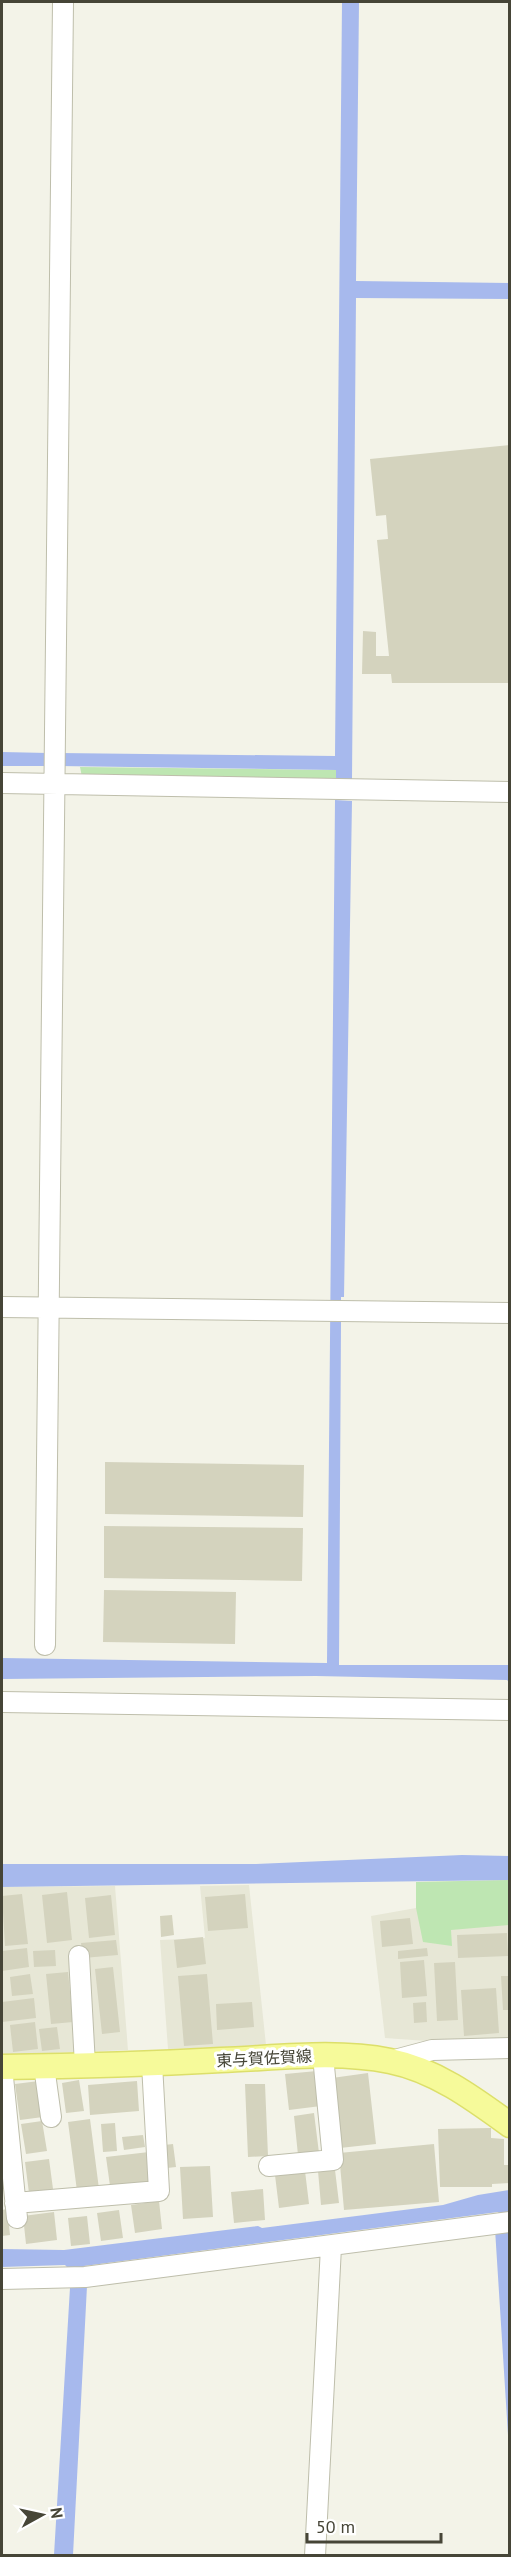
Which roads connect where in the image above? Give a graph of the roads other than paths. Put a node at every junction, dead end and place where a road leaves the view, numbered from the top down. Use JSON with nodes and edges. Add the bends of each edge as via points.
{"nodes":[{"id":1,"x":63,"y":2,"type":"edge"},
{"id":2,"x":53,"y":768,"type":"junction"},
{"id":3,"x":2,"y":783,"type":"edge"},
{"id":4,"x":510,"y":792,"type":"edge"},
{"id":5,"x":2,"y":1307,"type":"edge"},
{"id":6,"x":47,"y":1307,"type":"junction"},
{"id":7,"x":510,"y":1312,"type":"edge"},
{"id":8,"x":45,"y":1646,"type":"dead end"},
{"id":9,"x":2,"y":1702,"type":"edge"},
{"id":10,"x":510,"y":1710,"type":"edge"},
{"id":11,"x":79,"y":1956,"type":"dead end"},
{"id":12,"x":510,"y":2048,"type":"edge"},
{"id":13,"x":322,"y":2056,"type":"junction"},
{"id":14,"x":391,"y":2061,"type":"junction"},
{"id":15,"x":152,"y":2064,"type":"junction"},
{"id":16,"x":85,"y":2065,"type":"junction"},
{"id":17,"x":44,"y":2066,"type":"junction"},
{"id":18,"x":2,"y":2067,"type":"edge"},
{"id":19,"x":51,"y":2117,"type":"dead end"},
{"id":20,"x":510,"y":2125,"type":"edge"},
{"id":21,"x":270,"y":2166,"type":"dead end"},
{"id":22,"x":510,"y":2222,"type":"edge"},
{"id":23,"x":331,"y":2247,"type":"junction"},
{"id":24,"x":2,"y":2278,"type":"edge"},
{"id":25,"x":315,"y":2556,"type":"edge"}],
"edges":[{"from":1,"to":2,"type":"street"},
{"from":2,"to":3,"type":"street"},
{"from":2,"to":4,"type":"street","via":[[329,789]]},
{"from":2,"to":6,"type":"street"},
{"from":5,"to":6,"type":"street"},
{"from":6,"to":7,"type":"street"},
{"from":6,"to":8,"type":"street"},
{"from":9,"to":10,"type":"street"},
{"from":11,"to":16,"type":"street"},
{"from":12,"to":14,"type":"street","via":[[432,2050]]},
{"from":13,"to":14,"type":"main road","name":"東与賀佐賀線"},
{"from":13,"to":15,"type":"main road","name":"東与賀佐賀線"},
{"from":13,"to":21,"type":"street","via":[[333,2160]]},
{"from":14,"to":20,"type":"main road","name":"東与賀佐賀線","via":[[436,2077],[470,2095]]},
{"from":15,"to":16,"type":"main road","name":"東与賀佐賀線"},
{"from":15,"to":18,"type":"street","via":[[159,2191],[16,2210]]},
{"from":16,"to":17,"type":"main road","name":"東与賀佐賀線"},
{"from":17,"to":18,"type":"main road","name":"東与賀佐賀線"},
{"from":17,"to":19,"type":"street"},
{"from":22,"to":23,"type":"street"},
{"from":23,"to":24,"type":"street","via":[[76,2277]]},
{"from":23,"to":25,"type":"street"}]}
